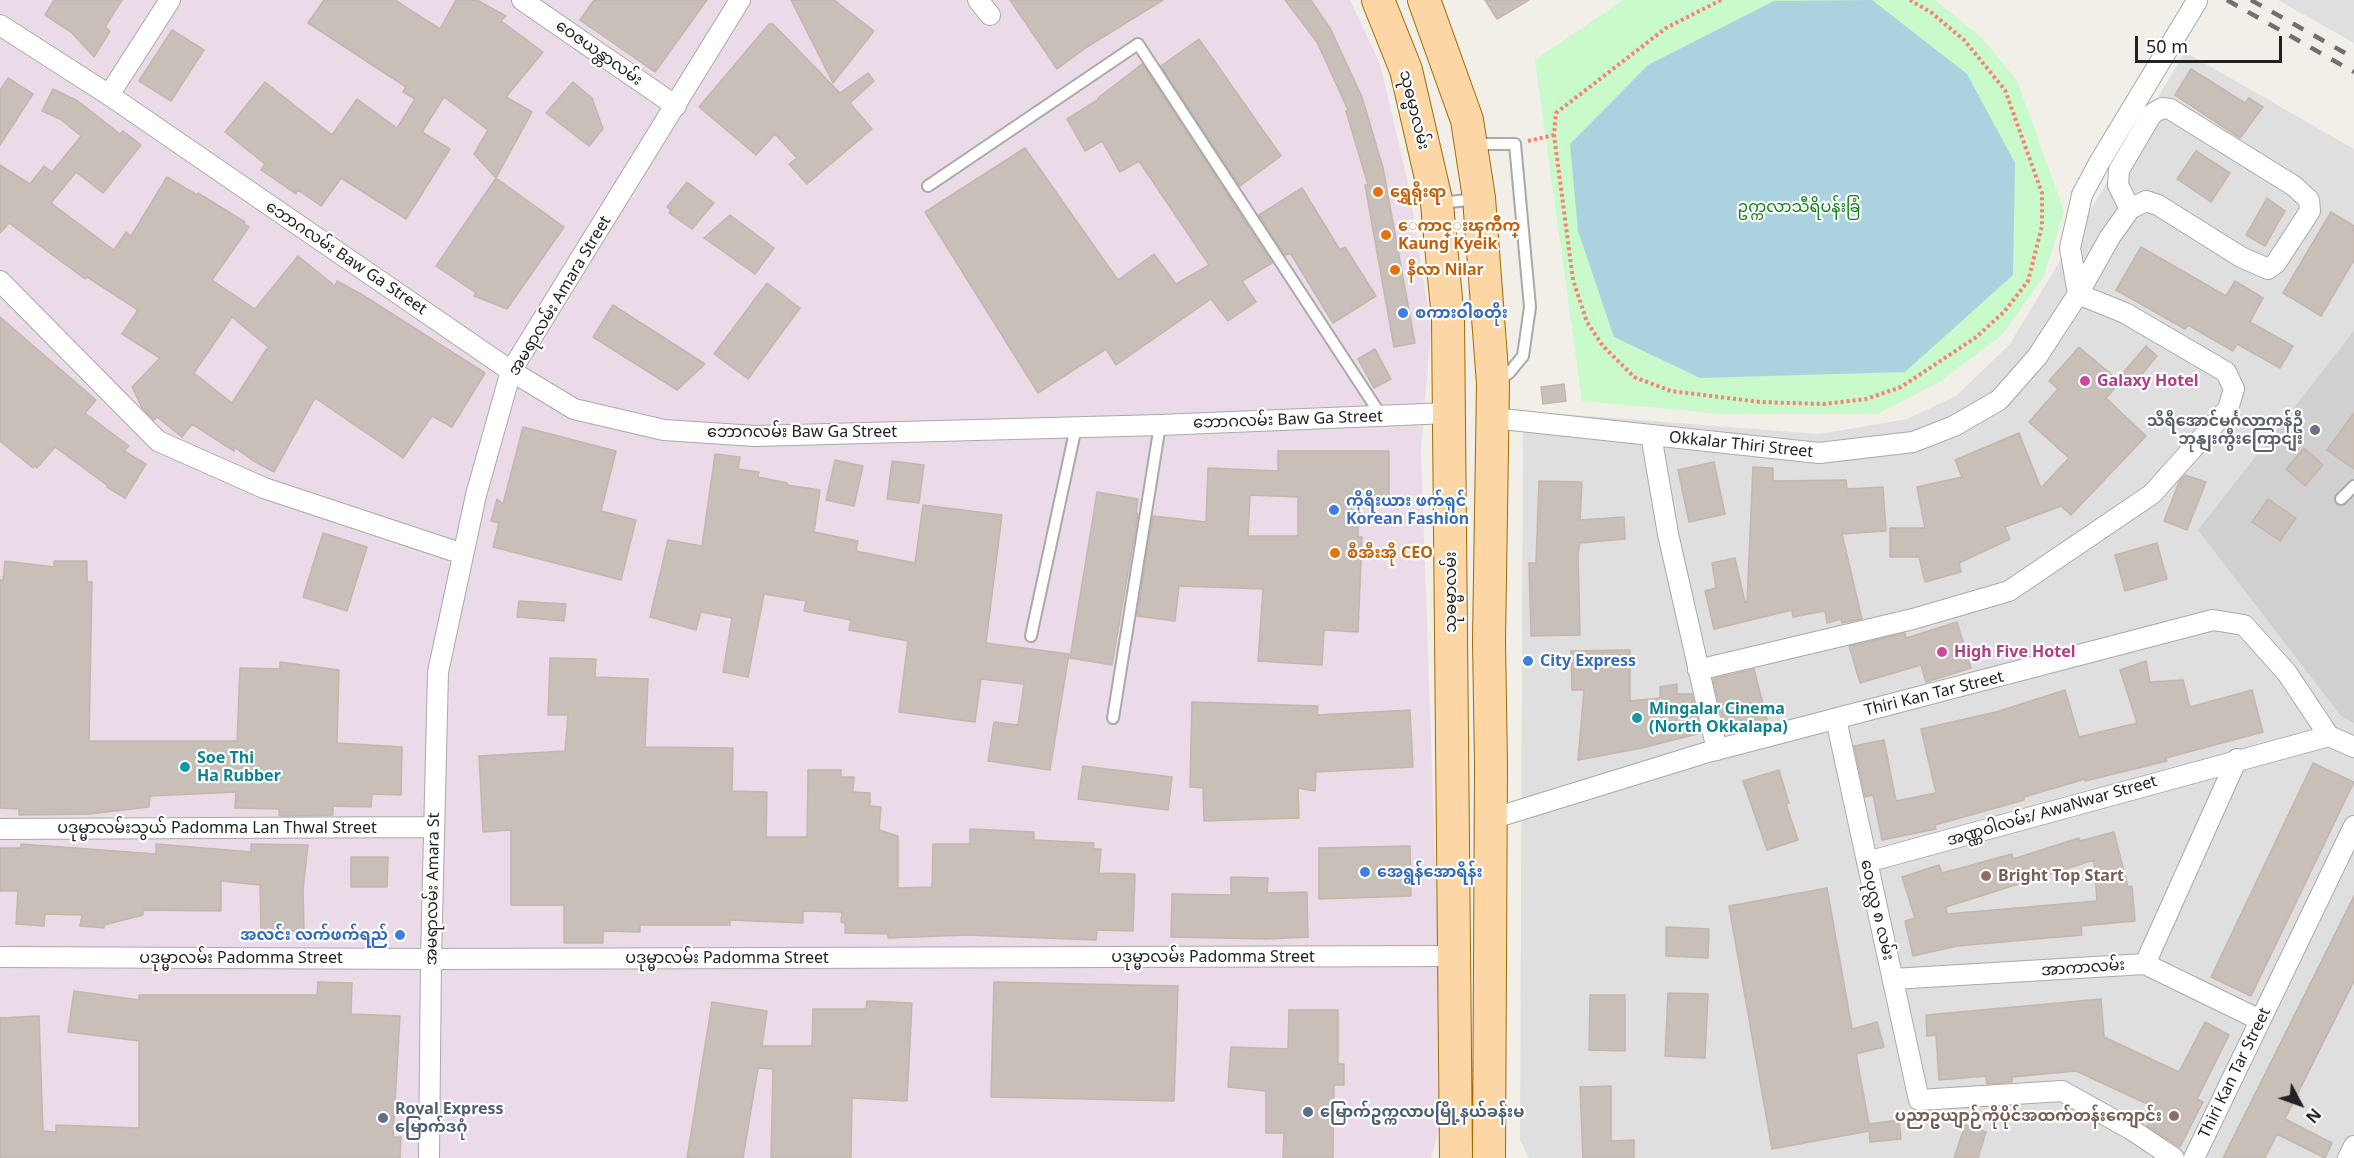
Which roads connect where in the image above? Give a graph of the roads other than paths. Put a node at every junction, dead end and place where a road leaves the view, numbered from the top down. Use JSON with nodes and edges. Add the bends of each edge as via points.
{"nodes":[{"id":1,"x":170,"y":0,"type":"edge"},
{"id":2,"x":522,"y":0,"type":"edge"},
{"id":3,"x":740,"y":0,"type":"edge"},
{"id":4,"x":1378,"y":0,"type":"edge"},
{"id":5,"x":1424,"y":0,"type":"edge"},
{"id":6,"x":2197,"y":1,"type":"edge"},
{"id":7,"x":0,"y":25,"type":"edge"},
{"id":8,"x":109,"y":96,"type":"junction"},
{"id":9,"x":676,"y":106,"type":"junction"},
{"id":10,"x":1471,"y":144,"type":"junction"},
{"id":11,"x":928,"y":186,"type":"dead end"},
{"id":12,"x":1479,"y":198,"type":"junction"},
{"id":13,"x":1437,"y":204,"type":"junction"},
{"id":14,"x":2130,"y":209,"type":"junction"},
{"id":15,"x":0,"y":281,"type":"edge"},
{"id":16,"x":2078,"y":294,"type":"junction"},
{"id":17,"x":512,"y":371,"type":"junction"},
{"id":18,"x":1493,"y":384,"type":"junction"},
{"id":19,"x":1449,"y":413,"type":"junction"},
{"id":20,"x":1382,"y":418,"type":"junction"},
{"id":21,"x":1493,"y":418,"type":"junction"},
{"id":22,"x":1160,"y":425,"type":"junction"},
{"id":23,"x":1076,"y":427,"type":"junction"},
{"id":24,"x":1650,"y":435,"type":"junction"},
{"id":25,"x":2354,"y":486,"type":"edge"},
{"id":26,"x":2341,"y":499,"type":"dead end"},
{"id":27,"x":463,"y":554,"type":"junction"},
{"id":28,"x":449,"y":621,"type":"joint"},
{"id":29,"x":1031,"y":636,"type":"dead end"},
{"id":30,"x":1698,"y":670,"type":"junction"},
{"id":31,"x":1113,"y":718,"type":"dead end"},
{"id":32,"x":1836,"y":719,"type":"junction"},
{"id":33,"x":2329,"y":736,"type":"junction"},
{"id":34,"x":2354,"y":747,"type":"edge"},
{"id":35,"x":1717,"y":750,"type":"junction"},
{"id":36,"x":2237,"y":759,"type":"junction"},
{"id":37,"x":1491,"y":814,"type":"junction"},
{"id":38,"x":2354,"y":826,"type":"edge"},
{"id":39,"x":434,"y":827,"type":"junction"},
{"id":40,"x":0,"y":829,"type":"edge"},
{"id":41,"x":1867,"y":862,"type":"junction"},
{"id":42,"x":1454,"y":956,"type":"junction"},
{"id":43,"x":0,"y":957,"type":"edge"},
{"id":44,"x":431,"y":958,"type":"junction"},
{"id":45,"x":2145,"y":964,"type":"junction"},
{"id":46,"x":1893,"y":979,"type":"junction"},
{"id":47,"x":2260,"y":1020,"type":"junction"},
{"id":48,"x":2354,"y":1146,"type":"edge"},
{"id":49,"x":1453,"y":1150,"type":"edge"},
{"id":50,"x":1492,"y":1150,"type":"edge"},
{"id":51,"x":429,"y":1158,"type":"edge"},
{"id":52,"x":2174,"y":1158,"type":"edge"},
{"id":53,"x":2194,"y":1158,"type":"edge"},
{"id":54,"x":2348,"y":1158,"type":"edge"}],
"edges":[{"from":1,"to":8,"type":"street"},
{"from":2,"to":9,"type":"street","name":"ဝေဇယန္တာလမ်း"},
{"from":3,"to":9,"type":"street","name":"အမရာလမ်း Amara Street"},
{"from":4,"to":13,"type":"main road","name":"သုဓမ္မာလမ်း","via":[[1406,70]]},
{"from":5,"to":10,"type":"main road","via":[[1467,120]]},
{"from":6,"to":16,"type":"street","via":[[2082,195],[2070,248]]},
{"from":7,"to":8,"type":"street","name":"ဘောဂလမ်း Baw Ga Street"},
{"from":8,"to":17,"type":"street","name":"ဘောဂလမ်း Baw Ga Street"},
{"from":9,"to":17,"type":"street","name":"အမရာလမ်း Amara Street"},
{"from":10,"to":12,"type":"main road"},
{"from":10,"to":18,"type":"lane","via":[[1515,144],[1530,307],[1523,356]]},
{"from":11,"to":20,"type":"lane","via":[[1138,44]]},
{"from":12,"to":13,"type":"lane"},
{"from":12,"to":18,"type":"main road"},
{"from":13,"to":19,"type":"main road","name":"သုဓမ္မာလမ်း","via":[[1448,319]]},
{"from":14,"to":14,"type":"street","via":[[2146,201],[2158,205],[2241,257],[2268,268],[2276,263],[2310,211],[2309,200],[2294,186],[2170,109],[2162,108],[2152,114],[2119,170],[2118,184]]},
{"from":14,"to":16,"type":"street","name":"Okkalar Thiri Street"},
{"from":15,"to":27,"type":"street","via":[[158,441],[264,488]]},
{"from":16,"to":24,"type":"street","name":"Okkalar Thiri Street","via":[[2037,357],[1999,400],[1954,426],[1913,442],[1819,453]]},
{"from":16,"to":30,"type":"street","via":[[2125,313],[2191,350],[2226,372],[2234,389],[2228,409],[2152,494],[2009,591],[1913,619]]},
{"from":17,"to":23,"type":"street","name":"ဘောဂလမ်း Baw Ga Street","via":[[574,408],[664,430],[755,436]]},
{"from":17,"to":27,"type":"street","name":"အမရာလမ်း Amara Street"},
{"from":18,"to":21,"type":"main road"},
{"from":19,"to":20,"type":"street","name":"ဘောဂလမ်း Baw Ga Street"},
{"from":19,"to":42,"type":"main road","name":"သုဓမ္မာလမ်း"},
{"from":20,"to":22,"type":"street","name":"ဘောဂလမ်း Baw Ga Street"},
{"from":21,"to":24,"type":"street","name":"Okkalar Thiri Street"},
{"from":21,"to":37,"type":"main road"},
{"from":22,"to":23,"type":"street","name":"ဘောဂလမ်း Baw Ga Street"},
{"from":22,"to":31,"type":"lane"},
{"from":23,"to":29,"type":"lane"},
{"from":24,"to":30,"type":"street"},
{"from":25,"to":26,"type":"lane"},
{"from":27,"to":28,"type":"street","name":"အမရာလမ်း Amara Street"},
{"from":28,"to":39,"type":"street","name":"အမရာလမ်း Amara St","via":[[438,672]]},
{"from":30,"to":35,"type":"street"},
{"from":32,"to":33,"type":"street","name":"Thiri Kan Tar Street","via":[[2213,620],[2244,625],[2287,674]]},
{"from":32,"to":35,"type":"street","name":"Thiri Kan Tar Street"},
{"from":32,"to":41,"type":"street","name":"ဝေပုလ္လ ၈ လမ်း"},
{"from":33,"to":34,"type":"street"},
{"from":33,"to":36,"type":"street","name":"အဏ္ဏဝါလမ်း/ AwaNwar Street"},
{"from":35,"to":37,"type":"street","name":"Thiri Kan Tar Street"},
{"from":36,"to":41,"type":"street","name":"အဏ္ဏဝါလမ်း/ AwaNwar Street"},
{"from":36,"to":45,"type":"street"},
{"from":37,"to":50,"type":"main road"},
{"from":38,"to":47,"type":"street","name":"Thiri Kan Tar Street"},
{"from":39,"to":40,"type":"street","name":"ပဒုမ္မာလမ်းသွယ် Padomma Lan Thwal Street"},
{"from":39,"to":44,"type":"street","name":"အမရာလမ်း Amara St"},
{"from":41,"to":46,"type":"street","name":"ဝေပုလ္လ ၈ လမ်း"},
{"from":42,"to":44,"type":"street","name":"ပဒုမ္မာလမ်း Padomma Street"},
{"from":42,"to":49,"type":"main road","name":"သုဓမ္မာလမ်း"},
{"from":43,"to":44,"type":"street","name":"ပဒုမ္မာလမ်း Padomma Street"},
{"from":44,"to":51,"type":"street","name":"အမရာလမ်း Amara St"},
{"from":45,"to":46,"type":"street","name":"အာကာလမ်း"},
{"from":45,"to":47,"type":"street","name":"အာကာလမ်း"},
{"from":46,"to":52,"type":"street","name":"ဝေပုလ္လ ၈ လမ်း","via":[[1919,1100],[2062,1091]]},
{"from":47,"to":53,"type":"street","name":"Thiri Kan Tar Street"},
{"from":48,"to":54,"type":"street"}]}
